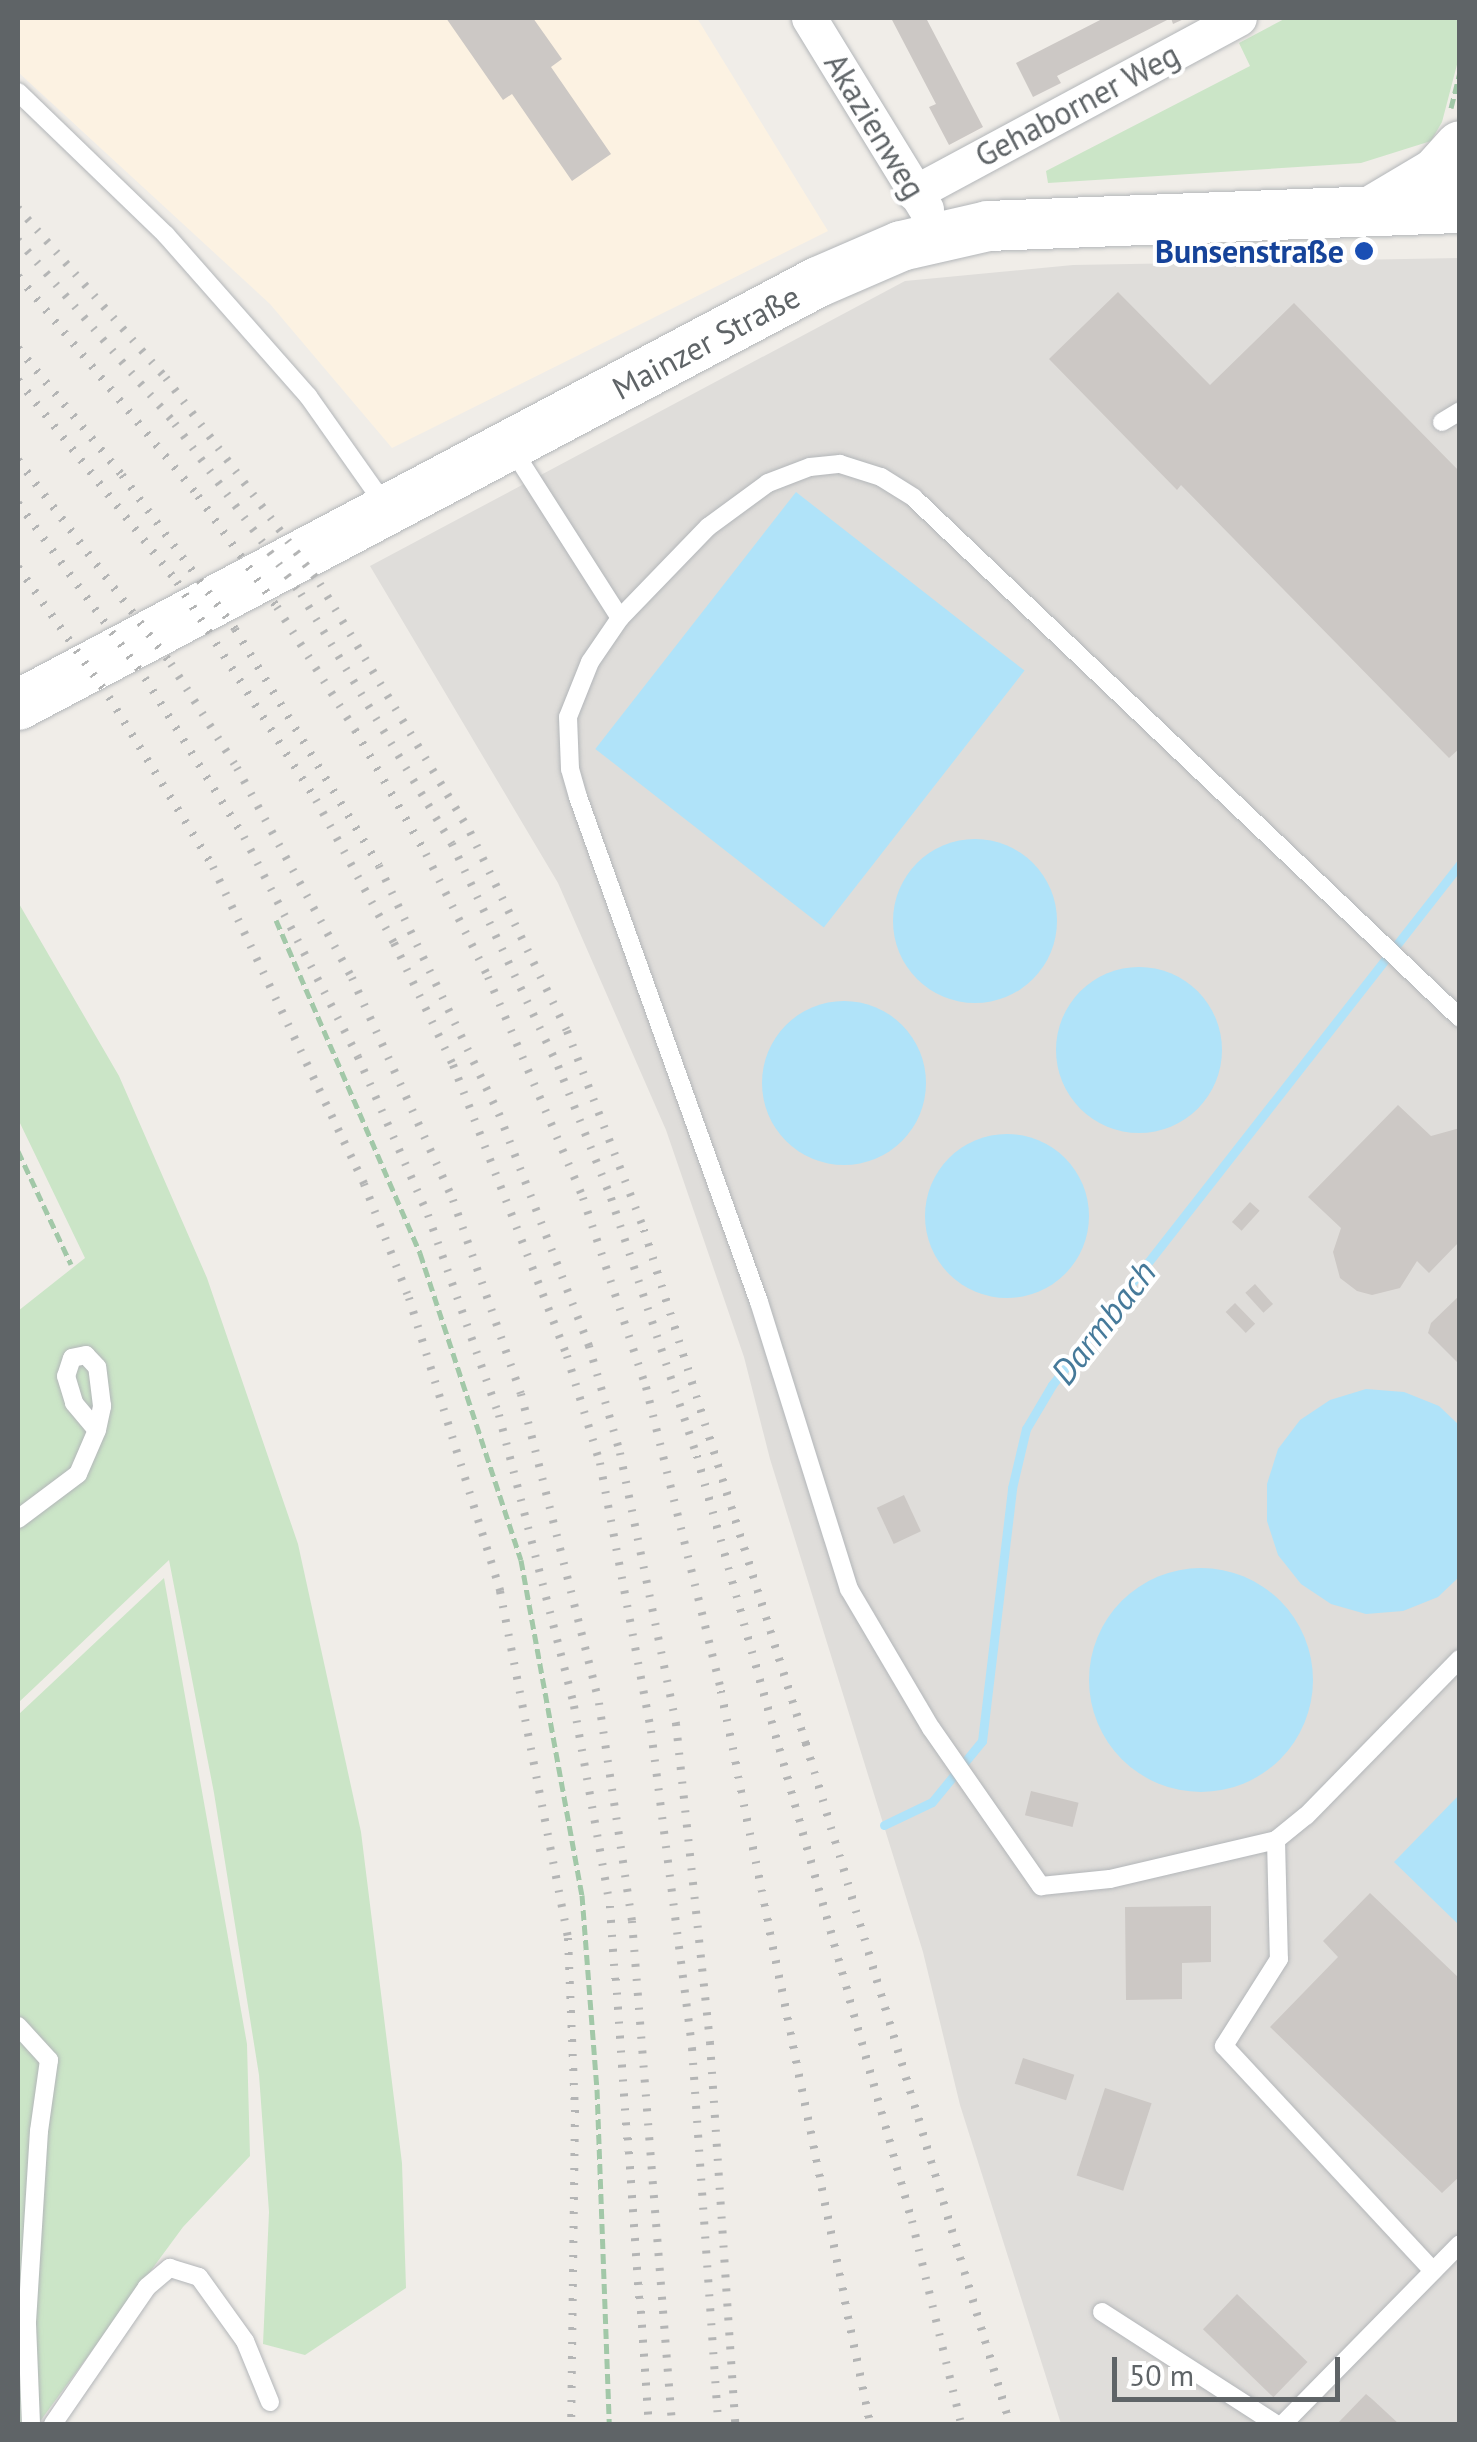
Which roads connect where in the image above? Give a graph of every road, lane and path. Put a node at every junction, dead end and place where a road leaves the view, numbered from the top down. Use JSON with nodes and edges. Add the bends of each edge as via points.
{"nodes":[{"id":1,"x":810,"y":18,"type":"edge"},
{"id":2,"x":1239,"y":18,"type":"edge"},
{"id":3,"x":1460,"y":72,"type":"edge"},
{"id":4,"x":18,"y":92,"type":"edge"},
{"id":5,"x":1454,"y":133,"type":"edge"},
{"id":6,"x":1460,"y":208,"type":"edge"},
{"id":7,"x":1372,"y":210,"type":"junction"},
{"id":8,"x":927,"y":213,"type":"junction"},
{"id":9,"x":1460,"y":410,"type":"edge"},
{"id":10,"x":1442,"y":422,"type":"dead end"},
{"id":11,"x":510,"y":445,"type":"junction"},
{"id":12,"x":388,"y":509,"type":"junction"},
{"id":13,"x":620,"y":618,"type":"junction"},
{"id":14,"x":18,"y":705,"type":"edge"},
{"id":15,"x":276,"y":920,"type":"dead end"},
{"id":16,"x":1460,"y":1018,"type":"edge"},
{"id":17,"x":18,"y":1151,"type":"edge"},
{"id":18,"x":71,"y":1264,"type":"dead end"},
{"id":19,"x":97,"y":1430,"type":"dead end"},
{"id":20,"x":18,"y":1519,"type":"edge"},
{"id":21,"x":1460,"y":1659,"type":"edge"},
{"id":22,"x":1276,"y":1840,"type":"junction"},
{"id":23,"x":18,"y":2026,"type":"edge"},
{"id":24,"x":1460,"y":2244,"type":"edge"},
{"id":25,"x":1433,"y":2270,"type":"junction"},
{"id":26,"x":1102,"y":2312,"type":"dead end"},
{"id":27,"x":270,"y":2402,"type":"dead end"},
{"id":28,"x":31,"y":2424,"type":"edge"},
{"id":29,"x":54,"y":2424,"type":"edge"},
{"id":30,"x":608,"y":2424,"type":"edge"},
{"id":31,"x":1280,"y":2424,"type":"edge"}],
"edges":[{"from":1,"to":8,"type":"street","name":"Akazienweg"},
{"from":2,"to":8,"type":"street","name":"Gehaborner Weg"},
{"from":3,"to":5,"type":"path"},
{"from":4,"to":12,"type":"lane","via":[[218,293],[308,396]]},
{"from":5,"to":7,"type":"main road","via":[[1436,172]]},
{"from":6,"to":7,"type":"main road","name":"Mainzer Straße"},
{"from":7,"to":8,"type":"main road","name":"Mainzer Straße","via":[[988,226]]},
{"from":8,"to":11,"type":"main road","name":"Mainzer Straße","via":[[818,282]]},
{"from":9,"to":10,"type":"lane"},
{"from":11,"to":12,"type":"main road","name":"Mainzer Straße"},
{"from":11,"to":13,"type":"lane"},
{"from":12,"to":14,"type":"main road","name":"Mainzer Straße"},
{"from":13,"to":16,"type":"lane","via":[[708,527],[768,483],[840,464],[882,477],[914,498]]},
{"from":13,"to":22,"type":"lane","via":[[590,662],[568,716],[570,769],[759,1302],[850,1589],[931,1728],[1041,1886],[1110,1879]]},
{"from":15,"to":30,"type":"path","via":[[420,1253],[521,1560],[582,1895],[597,2089]]},
{"from":17,"to":18,"type":"path"},
{"from":19,"to":20,"type":"lane","via":[[78,1474]]},
{"from":21,"to":22,"type":"lane"},
{"from":22,"to":25,"type":"lane","via":[[1279,1959],[1224,2046]]},
{"from":23,"to":28,"type":"lane","via":[[49,2060],[27,2324]]},
{"from":24,"to":25,"type":"lane"},
{"from":25,"to":31,"type":"lane"},
{"from":26,"to":31,"type":"lane"},
{"from":27,"to":29,"type":"lane","via":[[245,2341],[199,2277],[170,2268],[147,2287]]}]}
